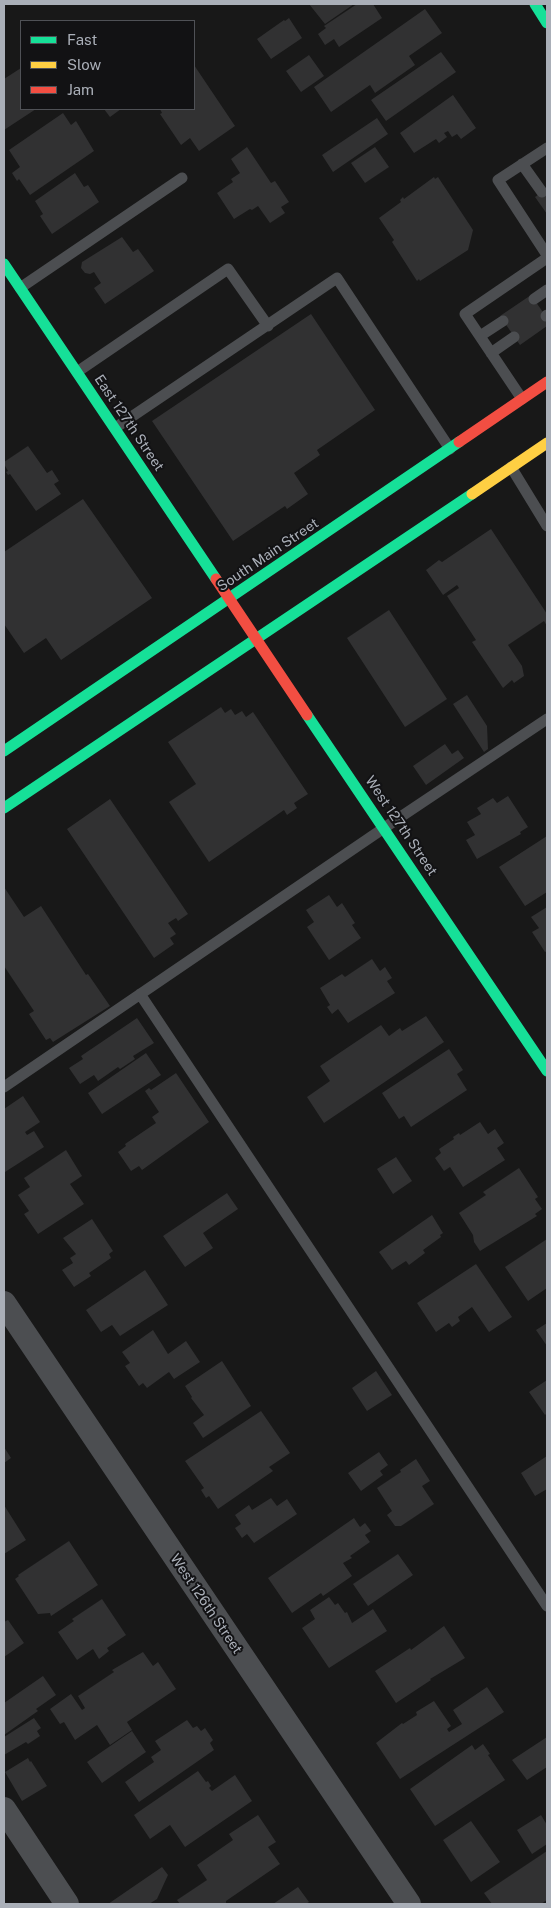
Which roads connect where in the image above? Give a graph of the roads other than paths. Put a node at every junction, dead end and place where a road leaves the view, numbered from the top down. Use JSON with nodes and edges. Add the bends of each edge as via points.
{"nodes":[{"id":1,"x":535,"y":4,"type":"edge"},
{"id":2,"x":547,"y":22,"type":"edge"},
{"id":3,"x":545,"y":154,"type":"edge"},
{"id":4,"x":522,"y":164,"type":"junction"},
{"id":5,"x":182,"y":178,"type":"dead end"},
{"id":6,"x":542,"y":192,"type":"dead end"},
{"id":7,"x":547,"y":256,"type":"edge"},
{"id":8,"x":4,"y":264,"type":"edge"},
{"id":9,"x":20,"y":288,"type":"junction"},
{"id":10,"x":547,"y":290,"type":"edge"},
{"id":11,"x":534,"y":299,"type":"dead end"},
{"id":12,"x":503,"y":321,"type":"dead end"},
{"id":13,"x":268,"y":326,"type":"junction"},
{"id":14,"x":480,"y":336,"type":"junction"},
{"id":15,"x":514,"y":337,"type":"dead end"},
{"id":16,"x":491,"y":353,"type":"junction"},
{"id":17,"x":77,"y":372,"type":"junction"},
{"id":18,"x":547,"y":382,"type":"edge"},
{"id":19,"x":522,"y":399,"type":"junction"},
{"id":20,"x":115,"y":428,"type":"junction"},
{"id":21,"x":547,"y":443,"type":"edge"},
{"id":22,"x":450,"y":449,"type":"junction"},
{"id":23,"x":511,"y":467,"type":"junction"},
{"id":24,"x":546,"y":522,"type":"edge"},
{"id":25,"x":230,"y":598,"type":"junction"},
{"id":26,"x":257,"y":639,"type":"junction"},
{"id":27,"x":547,"y":719,"type":"edge"},
{"id":28,"x":4,"y":751,"type":"edge"},
{"id":29,"x":4,"y":808,"type":"edge"},
{"id":30,"x":384,"y":828,"type":"junction"},
{"id":31,"x":140,"y":994,"type":"junction"},
{"id":32,"x":547,"y":1071,"type":"edge"},
{"id":33,"x":4,"y":1087,"type":"edge"},
{"id":34,"x":4,"y":1303,"type":"edge"},
{"id":35,"x":547,"y":1606,"type":"edge"},
{"id":36,"x":4,"y":1809,"type":"edge"},
{"id":37,"x":67,"y":1904,"type":"edge"},
{"id":38,"x":409,"y":1904,"type":"edge"}],
"edges":[{"from":1,"to":2,"type":"main road"},
{"from":3,"to":4,"type":"lane"},
{"from":4,"to":6,"type":"lane"},
{"from":4,"to":7,"type":"lane","via":[[498,180]]},
{"from":5,"to":9,"type":"lane"},
{"from":7,"to":14,"type":"lane","via":[[465,314]]},
{"from":8,"to":9,"type":"main road","name":"East 127th Street"},
{"from":9,"to":17,"type":"main road","name":"East 127th Street"},
{"from":10,"to":11,"type":"lane"},
{"from":12,"to":14,"type":"lane"},
{"from":13,"to":17,"type":"lane","via":[[228,269]]},
{"from":13,"to":20,"type":"lane"},
{"from":13,"to":22,"type":"lane","via":[[337,278]]},
{"from":14,"to":16,"type":"lane"},
{"from":15,"to":16,"type":"lane"},
{"from":16,"to":19,"type":"lane"},
{"from":17,"to":20,"type":"main road","name":"East 127th Street"},
{"from":18,"to":19,"type":"main road","name":"South Main Street"},
{"from":19,"to":22,"type":"main road","name":"South Main Street"},
{"from":20,"to":25,"type":"main road","name":"East 127th Street"},
{"from":21,"to":23,"type":"main road"},
{"from":22,"to":25,"type":"main road","name":"South Main Street"},
{"from":23,"to":24,"type":"lane"},
{"from":23,"to":26,"type":"main road"},
{"from":25,"to":26,"type":"main road","name":"West 127th Street"},
{"from":25,"to":28,"type":"main road","name":"South Main Street"},
{"from":26,"to":29,"type":"main road"},
{"from":26,"to":30,"type":"main road","name":"West 127th Street"},
{"from":27,"to":30,"type":"lane"},
{"from":30,"to":31,"type":"lane"},
{"from":30,"to":32,"type":"main road","name":"West 127th Street"},
{"from":31,"to":33,"type":"lane"},
{"from":31,"to":35,"type":"lane"},
{"from":34,"to":38,"type":"street","name":"West 126th Street"},
{"from":36,"to":37,"type":"street"}]}
